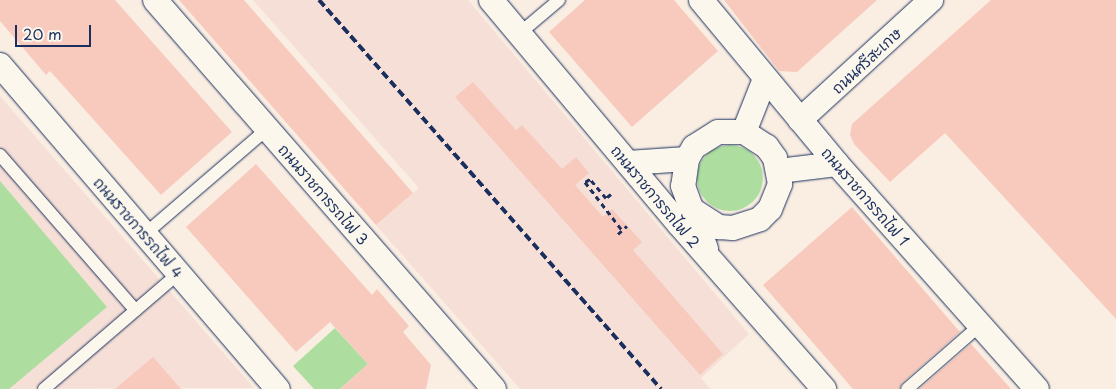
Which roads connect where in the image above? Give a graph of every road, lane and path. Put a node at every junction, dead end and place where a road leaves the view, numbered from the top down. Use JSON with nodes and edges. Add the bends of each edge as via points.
{"nodes":[{"id":1,"x":155,"y":0,"type":"edge"},
{"id":2,"x":491,"y":0,"type":"edge"},
{"id":3,"x":559,"y":0,"type":"edge"},
{"id":4,"x":701,"y":0,"type":"edge"},
{"id":5,"x":931,"y":0,"type":"edge"},
{"id":6,"x":520,"y":34,"type":"junction"},
{"id":7,"x":0,"y":65,"type":"edge"},
{"id":8,"x":765,"y":79,"type":"junction"},
{"id":9,"x":800,"y":120,"type":"junction"},
{"id":10,"x":267,"y":129,"type":"junction"},
{"id":11,"x":744,"y":132,"type":"junction"},
{"id":12,"x":0,"y":155,"type":"edge"},
{"id":13,"x":687,"y":159,"type":"junction"},
{"id":14,"x":628,"y":163,"type":"junction"},
{"id":15,"x":837,"y":164,"type":"junction"},
{"id":16,"x":779,"y":170,"type":"junction"},
{"id":17,"x":611,"y":194,"type":"dead end"},
{"id":18,"x":687,"y":218,"type":"junction"},
{"id":19,"x":627,"y":226,"type":"dead end"},
{"id":20,"x":622,"y":230,"type":"junction"},
{"id":21,"x":145,"y":234,"type":"junction"},
{"id":22,"x":618,"y":234,"type":"dead end"},
{"id":23,"x":179,"y":273,"type":"junction"},
{"id":24,"x":135,"y":310,"type":"junction"},
{"id":25,"x":980,"y":325,"type":"junction"},
{"id":26,"x":488,"y":387,"type":"edge"},
{"id":27,"x":44,"y":389,"type":"edge"},
{"id":28,"x":278,"y":389,"type":"edge"},
{"id":29,"x":824,"y":389,"type":"edge"},
{"id":30,"x":907,"y":389,"type":"edge"},
{"id":31,"x":1036,"y":389,"type":"edge"}],
"edges":[{"from":1,"to":10,"type":"street","name":"ถนนราชการรถไฟ 3"},
{"from":2,"to":6,"type":"street","name":"ถนนราชการรถไฟ 2"},
{"from":3,"to":6,"type":"lane"},
{"from":4,"to":8,"type":"street","name":"ถนนราชการรถไฟ 1"},
{"from":5,"to":9,"type":"street","name":"ถนนศรีสะเกษ"},
{"from":6,"to":14,"type":"street","name":"ถนนราชการรถไฟ 2"},
{"from":7,"to":21,"type":"street","name":"ถนนราชการรถไฟ 4"},
{"from":8,"to":9,"type":"street","name":"ถนนราชการรถไฟ 1"},
{"from":8,"to":11,"type":"street"},
{"from":9,"to":15,"type":"street","name":"ถนนราชการรถไฟ 1"},
{"from":10,"to":21,"type":"lane"},
{"from":10,"to":26,"type":"street","name":"ถนนราชการรถไฟ 3"},
{"from":11,"to":13,"type":"street","via":[[731,130],[705,138]]},
{"from":11,"to":16,"type":"street","via":[[767,146]]},
{"from":12,"to":24,"type":"lane"},
{"from":13,"to":14,"type":"street"},
{"from":13,"to":18,"type":"street","via":[[683,186]]},
{"from":14,"to":18,"type":"street","name":"ถนนราชการรถไฟ 2"},
{"from":15,"to":16,"type":"street"},
{"from":15,"to":25,"type":"street","name":"ถนนราชการรถไฟ 1"},
{"from":16,"to":18,"type":"street","via":[[780,184],[770,209],[747,226],[719,226]]},
{"from":17,"to":20,"type":"path","via":[[606,198],[590,179],[585,182]]},
{"from":18,"to":29,"type":"street","name":"ถนนราชการรถไฟ 2","via":[[708,257]]},
{"from":19,"to":20,"type":"path"},
{"from":20,"to":22,"type":"path"},
{"from":21,"to":23,"type":"street","name":"ถนนราชการรถไฟ 4"},
{"from":23,"to":24,"type":"lane"},
{"from":23,"to":28,"type":"street","name":"ถนนราชการรถไฟ 4"},
{"from":24,"to":27,"type":"lane"},
{"from":25,"to":30,"type":"lane"},
{"from":25,"to":31,"type":"street","name":"ถนนราชการรถไฟ 1"}]}
